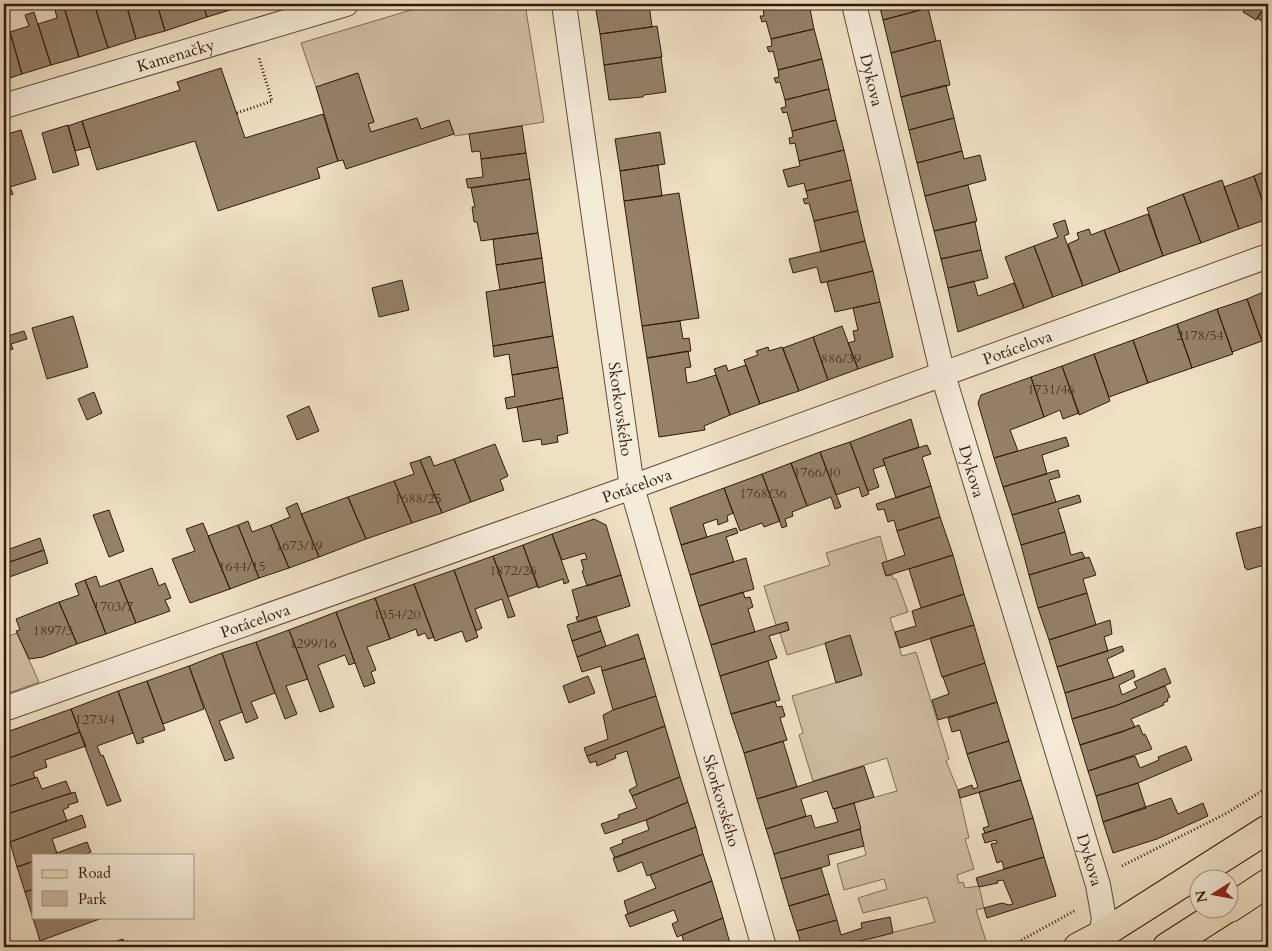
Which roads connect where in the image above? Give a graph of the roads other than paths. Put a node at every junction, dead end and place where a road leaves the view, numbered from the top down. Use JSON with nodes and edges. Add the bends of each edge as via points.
{"nodes":[{"id":1,"x":346,"y":4,"type":"edge"},
{"id":2,"x":564,"y":4,"type":"edge"},
{"id":3,"x":854,"y":4,"type":"edge"},
{"id":4,"x":4,"y":106,"type":"edge"},
{"id":5,"x":1268,"y":256,"type":"edge"},
{"id":6,"x":944,"y":374,"type":"junction"},
{"id":7,"x":632,"y":487,"type":"junction"},
{"id":8,"x":4,"y":709,"type":"edge"},
{"id":9,"x":1268,"y":829,"type":"edge"},
{"id":10,"x":1268,"y":883,"type":"edge"},
{"id":11,"x":1240,"y":901,"type":"edge"},
{"id":12,"x":1213,"y":918,"type":"edge"},
{"id":13,"x":1089,"y":941,"type":"edge"},
{"id":14,"x":764,"y":947,"type":"edge"},
{"id":15,"x":1167,"y":947,"type":"edge"}],
"edges":[{"from":1,"to":4,"type":"street","name":"Kamenačky"},
{"from":2,"to":7,"type":"street","name":"Skorkovského"},
{"from":3,"to":6,"type":"street","name":"Dykova"},
{"from":5,"to":6,"type":"street","name":"Potácelova"},
{"from":6,"to":7,"type":"street","name":"Potácelova"},
{"from":6,"to":13,"type":"street","name":"Dykova","via":[[1098,885],[1104,919]]},
{"from":7,"to":8,"type":"street","name":"Potácelova"},
{"from":7,"to":14,"type":"street","name":"Skorkovského"},
{"from":9,"to":13,"type":"main road"},
{"from":10,"to":11,"type":"main road"},
{"from":12,"to":15,"type":"main road"}]}
